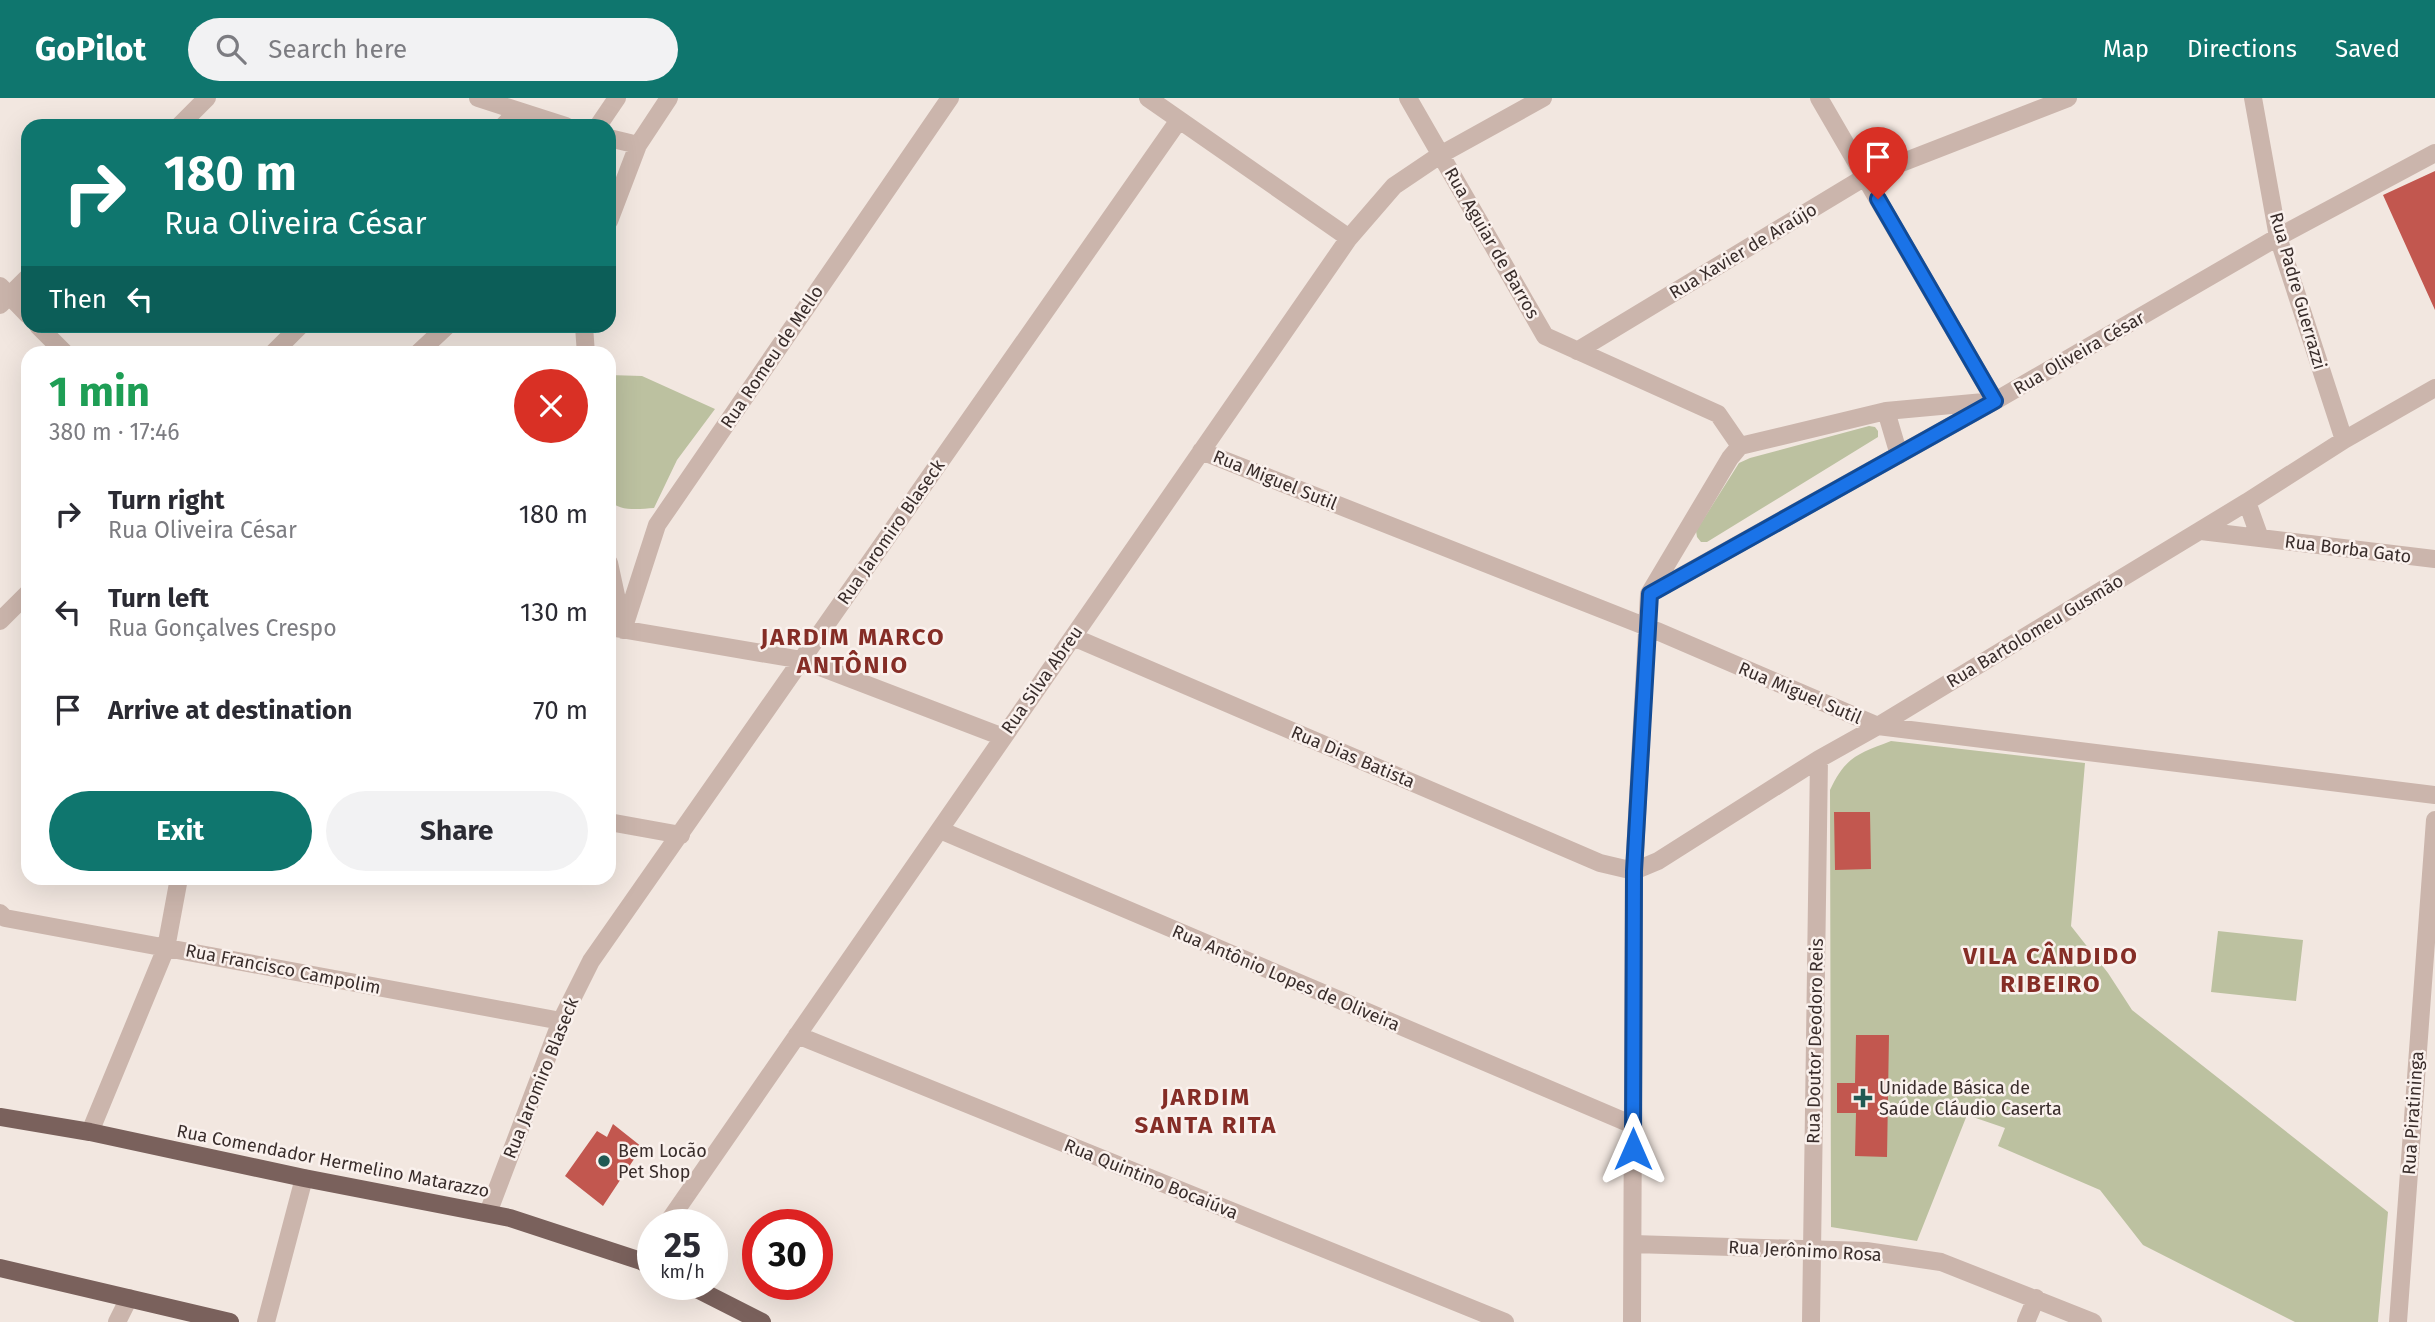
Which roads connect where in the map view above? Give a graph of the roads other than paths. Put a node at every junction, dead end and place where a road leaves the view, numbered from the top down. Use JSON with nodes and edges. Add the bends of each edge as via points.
{"nodes":[{"id":1,"x":207,"y":98,"type":"edge"},
{"id":2,"x":478,"y":98,"type":"edge"},
{"id":3,"x":617,"y":98,"type":"edge"},
{"id":4,"x":669,"y":98,"type":"edge"},
{"id":5,"x":950,"y":98,"type":"edge"},
{"id":6,"x":1148,"y":98,"type":"edge"},
{"id":7,"x":1408,"y":98,"type":"edge"},
{"id":8,"x":1543,"y":98,"type":"edge"},
{"id":9,"x":1819,"y":98,"type":"edge"},
{"id":10,"x":2068,"y":98,"type":"edge"},
{"id":11,"x":2253,"y":98,"type":"edge"},
{"id":12,"x":518,"y":111,"type":"junction"},
{"id":13,"x":186,"y":119,"type":"edge"},
{"id":14,"x":510,"y":119,"type":"edge"},
{"id":15,"x":544,"y":119,"type":"edge"},
{"id":16,"x":603,"y":119,"type":"edge"},
{"id":17,"x":1179,"y":120,"type":"junction"},
{"id":18,"x":616,"y":140,"type":"edge"},
{"id":19,"x":638,"y":145,"type":"junction"},
{"id":20,"x":2435,"y":153,"type":"edge"},
{"id":21,"x":1440,"y":155,"type":"junction"},
{"id":22,"x":1865,"y":177,"type":"junction"},
{"id":23,"x":616,"y":203,"type":"edge"},
{"id":24,"x":2278,"y":237,"type":"junction"},
{"id":25,"x":1349,"y":238,"type":"junction"},
{"id":26,"x":21,"y":282,"type":"edge"},
{"id":27,"x":3,"y":296,"type":"edge"},
{"id":28,"x":21,"y":310,"type":"edge"},
{"id":29,"x":45,"y":333,"type":"edge"},
{"id":30,"x":293,"y":333,"type":"edge"},
{"id":31,"x":440,"y":333,"type":"edge"},
{"id":32,"x":58,"y":346,"type":"edge"},
{"id":33,"x":280,"y":346,"type":"edge"},
{"id":34,"x":426,"y":346,"type":"edge"},
{"id":35,"x":1577,"y":351,"type":"junction"},
{"id":36,"x":2435,"y":388,"type":"edge"},
{"id":37,"x":1995,"y":401,"type":"junction"},
{"id":38,"x":1886,"y":411,"type":"junction"},
{"id":39,"x":2344,"y":440,"type":"junction"},
{"id":40,"x":1741,"y":446,"type":"junction"},
{"id":41,"x":1201,"y":451,"type":"junction"},
{"id":42,"x":1899,"y":454,"type":"junction"},
{"id":43,"x":2247,"y":502,"type":"junction"},
{"id":44,"x":2201,"y":531,"type":"junction"},
{"id":45,"x":2260,"y":538,"type":"junction"},
{"id":46,"x":1682,"y":540,"type":"junction"},
{"id":47,"x":2435,"y":559,"type":"edge"},
{"id":48,"x":1704,"y":563,"type":"junction"},
{"id":49,"x":1650,"y":594,"type":"junction"},
{"id":50,"x":21,"y":600,"type":"edge"},
{"id":51,"x":0,"y":621,"type":"edge"},
{"id":52,"x":1646,"y":627,"type":"junction"},
{"id":53,"x":616,"y":629,"type":"edge"},
{"id":54,"x":1073,"y":637,"type":"junction"},
{"id":55,"x":802,"y":660,"type":"junction"},
{"id":56,"x":1878,"y":726,"type":"junction"},
{"id":57,"x":1003,"y":737,"type":"junction"},
{"id":58,"x":1819,"y":760,"type":"junction"},
{"id":59,"x":2435,"y":795,"type":"edge"},
{"id":60,"x":2435,"y":820,"type":"edge"},
{"id":61,"x":616,"y":823,"type":"edge"},
{"id":62,"x":940,"y":830,"type":"junction"},
{"id":63,"x":681,"y":835,"type":"junction"},
{"id":64,"x":1634,"y":871,"type":"junction"},
{"id":65,"x":178,"y":885,"type":"edge"},
{"id":66,"x":2,"y":916,"type":"edge"},
{"id":67,"x":166,"y":948,"type":"junction"},
{"id":68,"x":561,"y":1020,"type":"junction"},
{"id":69,"x":2427,"y":1020,"type":"edge"},
{"id":70,"x":797,"y":1035,"type":"junction"},
{"id":71,"x":0,"y":1117,"type":"edge"},
{"id":72,"x":1633,"y":1125,"type":"junction"},
{"id":73,"x":90,"y":1132,"type":"junction"},
{"id":74,"x":304,"y":1178,"type":"junction"},
{"id":75,"x":677,"y":1209,"type":"edge"},
{"id":76,"x":488,"y":1213,"type":"junction"},
{"id":77,"x":1633,"y":1244,"type":"junction"},
{"id":78,"x":1813,"y":1250,"type":"junction"},
{"id":79,"x":637,"y":1261,"type":"edge"},
{"id":80,"x":0,"y":1268,"type":"edge"},
{"id":81,"x":129,"y":1298,"type":"junction"},
{"id":82,"x":2036,"y":1298,"type":"junction"},
{"id":83,"x":719,"y":1300,"type":"edge"},
{"id":84,"x":117,"y":1322,"type":"edge"},
{"id":85,"x":230,"y":1322,"type":"edge"},
{"id":86,"x":265,"y":1322,"type":"edge"},
{"id":87,"x":762,"y":1322,"type":"edge"},
{"id":88,"x":1505,"y":1322,"type":"edge"},
{"id":89,"x":1632,"y":1322,"type":"edge"},
{"id":90,"x":1811,"y":1322,"type":"edge"},
{"id":91,"x":2026,"y":1322,"type":"edge"},
{"id":92,"x":2092,"y":1322,"type":"edge"},
{"id":93,"x":2398,"y":1322,"type":"edge"}],
"edges":[{"from":1,"to":13,"type":"street"},
{"from":2,"to":12,"type":"street"},
{"from":3,"to":16,"type":"street"},
{"from":4,"to":19,"type":"street"},
{"from":5,"to":53,"type":"street","name":"Rua Romeu de Mello","via":[[657,525]]},
{"from":6,"to":17,"type":"street"},
{"from":7,"to":21,"type":"street","name":"Rua Aguiar de Barros"},
{"from":8,"to":21,"type":"street","name":"Rua Silva Abreu"},
{"from":9,"to":22,"type":"street"},
{"from":10,"to":22,"type":"street","name":"Rua Xavier de Araújo"},
{"from":11,"to":24,"type":"street","name":"Rua Padre Guerrazzi"},
{"from":12,"to":14,"type":"street"},
{"from":12,"to":15,"type":"street"},
{"from":17,"to":25,"type":"street"},
{"from":17,"to":55,"type":"street","name":"Rua Jaromiro Blaseck"},
{"from":18,"to":19,"type":"street"},
{"from":19,"to":23,"type":"street"},
{"from":20,"to":24,"type":"street","name":"Rua Oliveira César"},
{"from":21,"to":25,"type":"street","name":"Rua Silva Abreu","via":[[1394,187]]},
{"from":21,"to":35,"type":"street","name":"Rua Aguiar de Barros","via":[[1545,336]]},
{"from":22,"to":35,"type":"street","name":"Rua Xavier de Araújo"},
{"from":22,"to":37,"type":"street"},
{"from":24,"to":37,"type":"street","name":"Rua Oliveira César"},
{"from":24,"to":39,"type":"street","name":"Rua Padre Guerrazzi"},
{"from":25,"to":41,"type":"street","name":"Rua Silva Abreu"},
{"from":26,"to":27,"type":"street"},
{"from":27,"to":28,"type":"street"},
{"from":29,"to":32,"type":"street"},
{"from":30,"to":33,"type":"street"},
{"from":31,"to":34,"type":"street"},
{"from":35,"to":40,"type":"street","name":"Rua Aguiar de Barros","via":[[1718,414]]},
{"from":36,"to":39,"type":"street","name":"Rua Bartolomeu Gusmão"},
{"from":37,"to":38,"type":"street"},
{"from":37,"to":42,"type":"street","name":"Rua Oliveira César"},
{"from":38,"to":40,"type":"street"},
{"from":38,"to":42,"type":"street"},
{"from":39,"to":43,"type":"street","name":"Rua Bartolomeu Gusmão"},
{"from":40,"to":46,"type":"street"},
{"from":41,"to":52,"type":"street","name":"Rua Miguel Sutil"},
{"from":41,"to":54,"type":"street","name":"Rua Silva Abreu"},
{"from":42,"to":48,"type":"street","name":"Rua Oliveira César"},
{"from":43,"to":44,"type":"street","name":"Rua Bartolomeu Gusmão"},
{"from":43,"to":45,"type":"street","name":"Rua Borba Gato"},
{"from":44,"to":45,"type":"street","name":"Rua Borba Gato"},
{"from":44,"to":56,"type":"street","name":"Rua Bartolomeu Gusmão"},
{"from":45,"to":47,"type":"street","name":"Rua Borba Gato"},
{"from":46,"to":48,"type":"street","via":[[1681,559]]},
{"from":46,"to":49,"type":"street"},
{"from":48,"to":49,"type":"street","name":"Rua Oliveira César"},
{"from":49,"to":52,"type":"street"},
{"from":50,"to":51,"type":"street"},
{"from":52,"to":56,"type":"street","name":"Rua Miguel Sutil"},
{"from":52,"to":64,"type":"street"},
{"from":53,"to":55,"type":"street"},
{"from":54,"to":57,"type":"street","name":"Rua Silva Abreu"},
{"from":54,"to":64,"type":"street","name":"Rua Dias Batista","via":[[1600,863]]},
{"from":55,"to":57,"type":"street"},
{"from":55,"to":63,"type":"street","name":"Rua Jaromiro Blaseck"},
{"from":56,"to":58,"type":"street","name":"Rua Bartolomeu Gusmão"},
{"from":56,"to":59,"type":"street","name":"Rua Miguel Sutil"},
{"from":57,"to":62,"type":"street","name":"Rua Silva Abreu"},
{"from":58,"to":64,"type":"street","name":"Rua Bartolomeu Gusmão","via":[[1658,861]]},
{"from":58,"to":78,"type":"street","name":"Rua Doutor Deodoro Reis"},
{"from":60,"to":69,"type":"street","name":"Rua Piratininga"},
{"from":61,"to":63,"type":"street"},
{"from":62,"to":70,"type":"street","name":"Rua Silva Abreu"},
{"from":62,"to":72,"type":"street","name":"Rua Antônio Lopes de Oliveira"},
{"from":63,"to":68,"type":"street","name":"Rua Jaromiro Blaseck","via":[[591,961]]},
{"from":64,"to":72,"type":"street"},
{"from":65,"to":67,"type":"street"},
{"from":66,"to":67,"type":"street","name":"Rua Francisco Campolim"},
{"from":67,"to":68,"type":"street","name":"Rua Francisco Campolim"},
{"from":67,"to":73,"type":"street"},
{"from":68,"to":76,"type":"street","name":"Rua Jaromiro Blaseck"},
{"from":69,"to":93,"type":"street","name":"Rua Piratininga"},
{"from":70,"to":75,"type":"street","name":"Rua Silva Abreu"},
{"from":70,"to":88,"type":"street","name":"Rua Quintino Bocaiúva"},
{"from":71,"to":73,"type":"main road","name":"Rua Comendador Hermelino Matarazzo"},
{"from":72,"to":77,"type":"street"},
{"from":73,"to":74,"type":"main road","name":"Rua Comendador Hermelino Matarazzo"},
{"from":74,"to":76,"type":"main road","name":"Rua Comendador Hermelino Matarazzo"},
{"from":74,"to":86,"type":"street"},
{"from":76,"to":79,"type":"main road","name":"Rua Comendador Hermelino Matarazzo"},
{"from":77,"to":78,"type":"street","name":"Rua Jerônimo Rosa"},
{"from":77,"to":89,"type":"street"},
{"from":78,"to":82,"type":"street","name":"Rua Jerônimo Rosa","via":[[1866,1251],[1941,1262]]},
{"from":78,"to":90,"type":"street","name":"Rua Doutor Deodoro Reis"},
{"from":80,"to":81,"type":"main road"},
{"from":81,"to":84,"type":"street"},
{"from":81,"to":85,"type":"main road"},
{"from":82,"to":91,"type":"street"},
{"from":82,"to":92,"type":"street","name":"Rua Jerônimo Rosa"},
{"from":83,"to":87,"type":"main road"}]}
